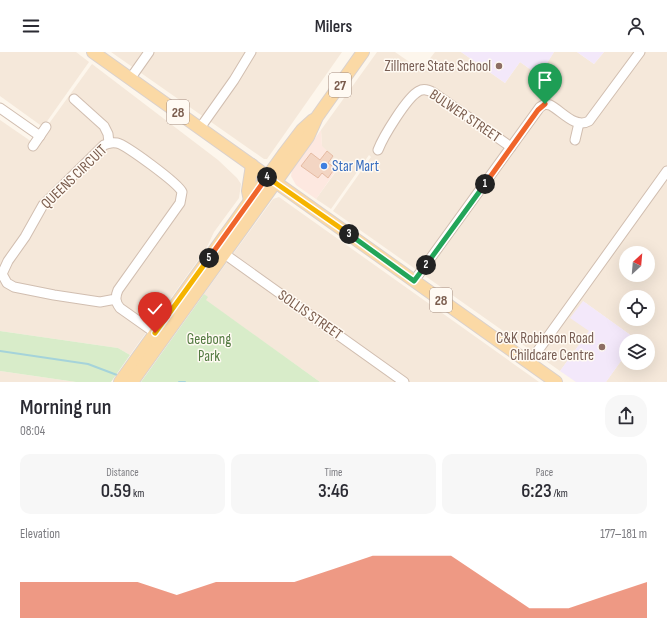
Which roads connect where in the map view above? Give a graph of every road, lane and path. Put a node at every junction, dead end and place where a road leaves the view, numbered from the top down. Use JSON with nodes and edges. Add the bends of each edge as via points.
{"nodes":[{"id":1,"x":93,"y":52,"type":"edge"},
{"id":2,"x":149,"y":52,"type":"edge"},
{"id":3,"x":251,"y":52,"type":"edge"},
{"id":4,"x":364,"y":52,"type":"edge"},
{"id":5,"x":640,"y":52,"type":"edge"},
{"id":6,"x":130,"y":79,"type":"junction"},
{"id":7,"x":74,"y":99,"type":"dead end"},
{"id":8,"x":0,"y":108,"type":"edge"},
{"id":9,"x":580,"y":124,"type":"junction"},
{"id":10,"x":46,"y":127,"type":"dead end"},
{"id":11,"x":200,"y":128,"type":"junction"},
{"id":12,"x":40,"y":136,"type":"junction"},
{"id":13,"x":575,"y":140,"type":"dead end"},
{"id":14,"x":109,"y":143,"type":"junction"},
{"id":15,"x":33,"y":146,"type":"dead end"},
{"id":16,"x":511,"y":147,"type":"junction"},
{"id":17,"x":378,"y":150,"type":"dead end"},
{"id":18,"x":252,"y":165,"type":"junction"},
{"id":19,"x":667,"y":171,"type":"edge"},
{"id":20,"x":272,"y":179,"type":"junction"},
{"id":21,"x":250,"y":201,"type":"junction"},
{"id":22,"x":220,"y":251,"type":"junction"},
{"id":23,"x":1,"y":274,"type":"edge"},
{"id":24,"x":414,"y":281,"type":"junction"},
{"id":25,"x":116,"y":299,"type":"junction"},
{"id":26,"x":159,"y":336,"type":"junction"},
{"id":27,"x":529,"y":363,"type":"junction"},
{"id":28,"x":120,"y":382,"type":"edge"},
{"id":29,"x":132,"y":382,"type":"edge"},
{"id":30,"x":404,"y":382,"type":"edge"},
{"id":31,"x":556,"y":382,"type":"edge"}],
"edges":[{"from":1,"to":6,"type":"main road","number":"28"},
{"from":2,"to":6,"type":"street"},
{"from":3,"to":11,"type":"street"},
{"from":4,"to":20,"type":"main road","number":"27","via":[[317,117],[302,130]]},
{"from":5,"to":9,"type":"street","via":[[593,118]]},
{"from":6,"to":11,"type":"main road","number":"28"},
{"from":7,"to":14,"type":"street","via":[[104,126]]},
{"from":8,"to":12,"type":"street"},
{"from":9,"to":13,"type":"street"},
{"from":9,"to":16,"type":"street","via":[[553,106],[542,105]]},
{"from":10,"to":12,"type":"street"},
{"from":11,"to":18,"type":"main road","number":"28"},
{"from":12,"to":15,"type":"street"},
{"from":14,"to":23,"type":"street","name":"QUEENS CIRCUIT","via":[[43,205]]},
{"from":14,"to":25,"type":"street","name":"QUEENS CIRCUIT","via":[[116,142],[124,146],[175,182],[183,196],[118,290]]},
{"from":16,"to":17,"type":"street","name":"BULWER STREET","via":[[434,93],[424,89],[411,98],[384,136]]},
{"from":16,"to":24,"type":"street"},
{"from":18,"to":20,"type":"main road","number":"28"},
{"from":18,"to":21,"type":"main road","via":[[248,191]]},
{"from":19,"to":27,"type":"street"},
{"from":20,"to":21,"type":"main road","number":"27"},
{"from":20,"to":22,"type":"main road","number":"27"},
{"from":20,"to":24,"type":"main road","number":"28"},
{"from":21,"to":22,"type":"main road","number":"27"},
{"from":22,"to":26,"type":"main road","number":"27"},
{"from":22,"to":30,"type":"street","name":"SOLLIS STREET"},
{"from":23,"to":25,"type":"street","name":"QUEENS CIRCUIT","via":[[4,280],[14,287],[100,302]]},
{"from":24,"to":27,"type":"main road","number":"28"},
{"from":25,"to":26,"type":"street","via":[[120,308]]},
{"from":26,"to":28,"type":"main road","number":"27"},
{"from":26,"to":29,"type":"main road","number":"27"},
{"from":27,"to":31,"type":"main road","number":"28"}]}
